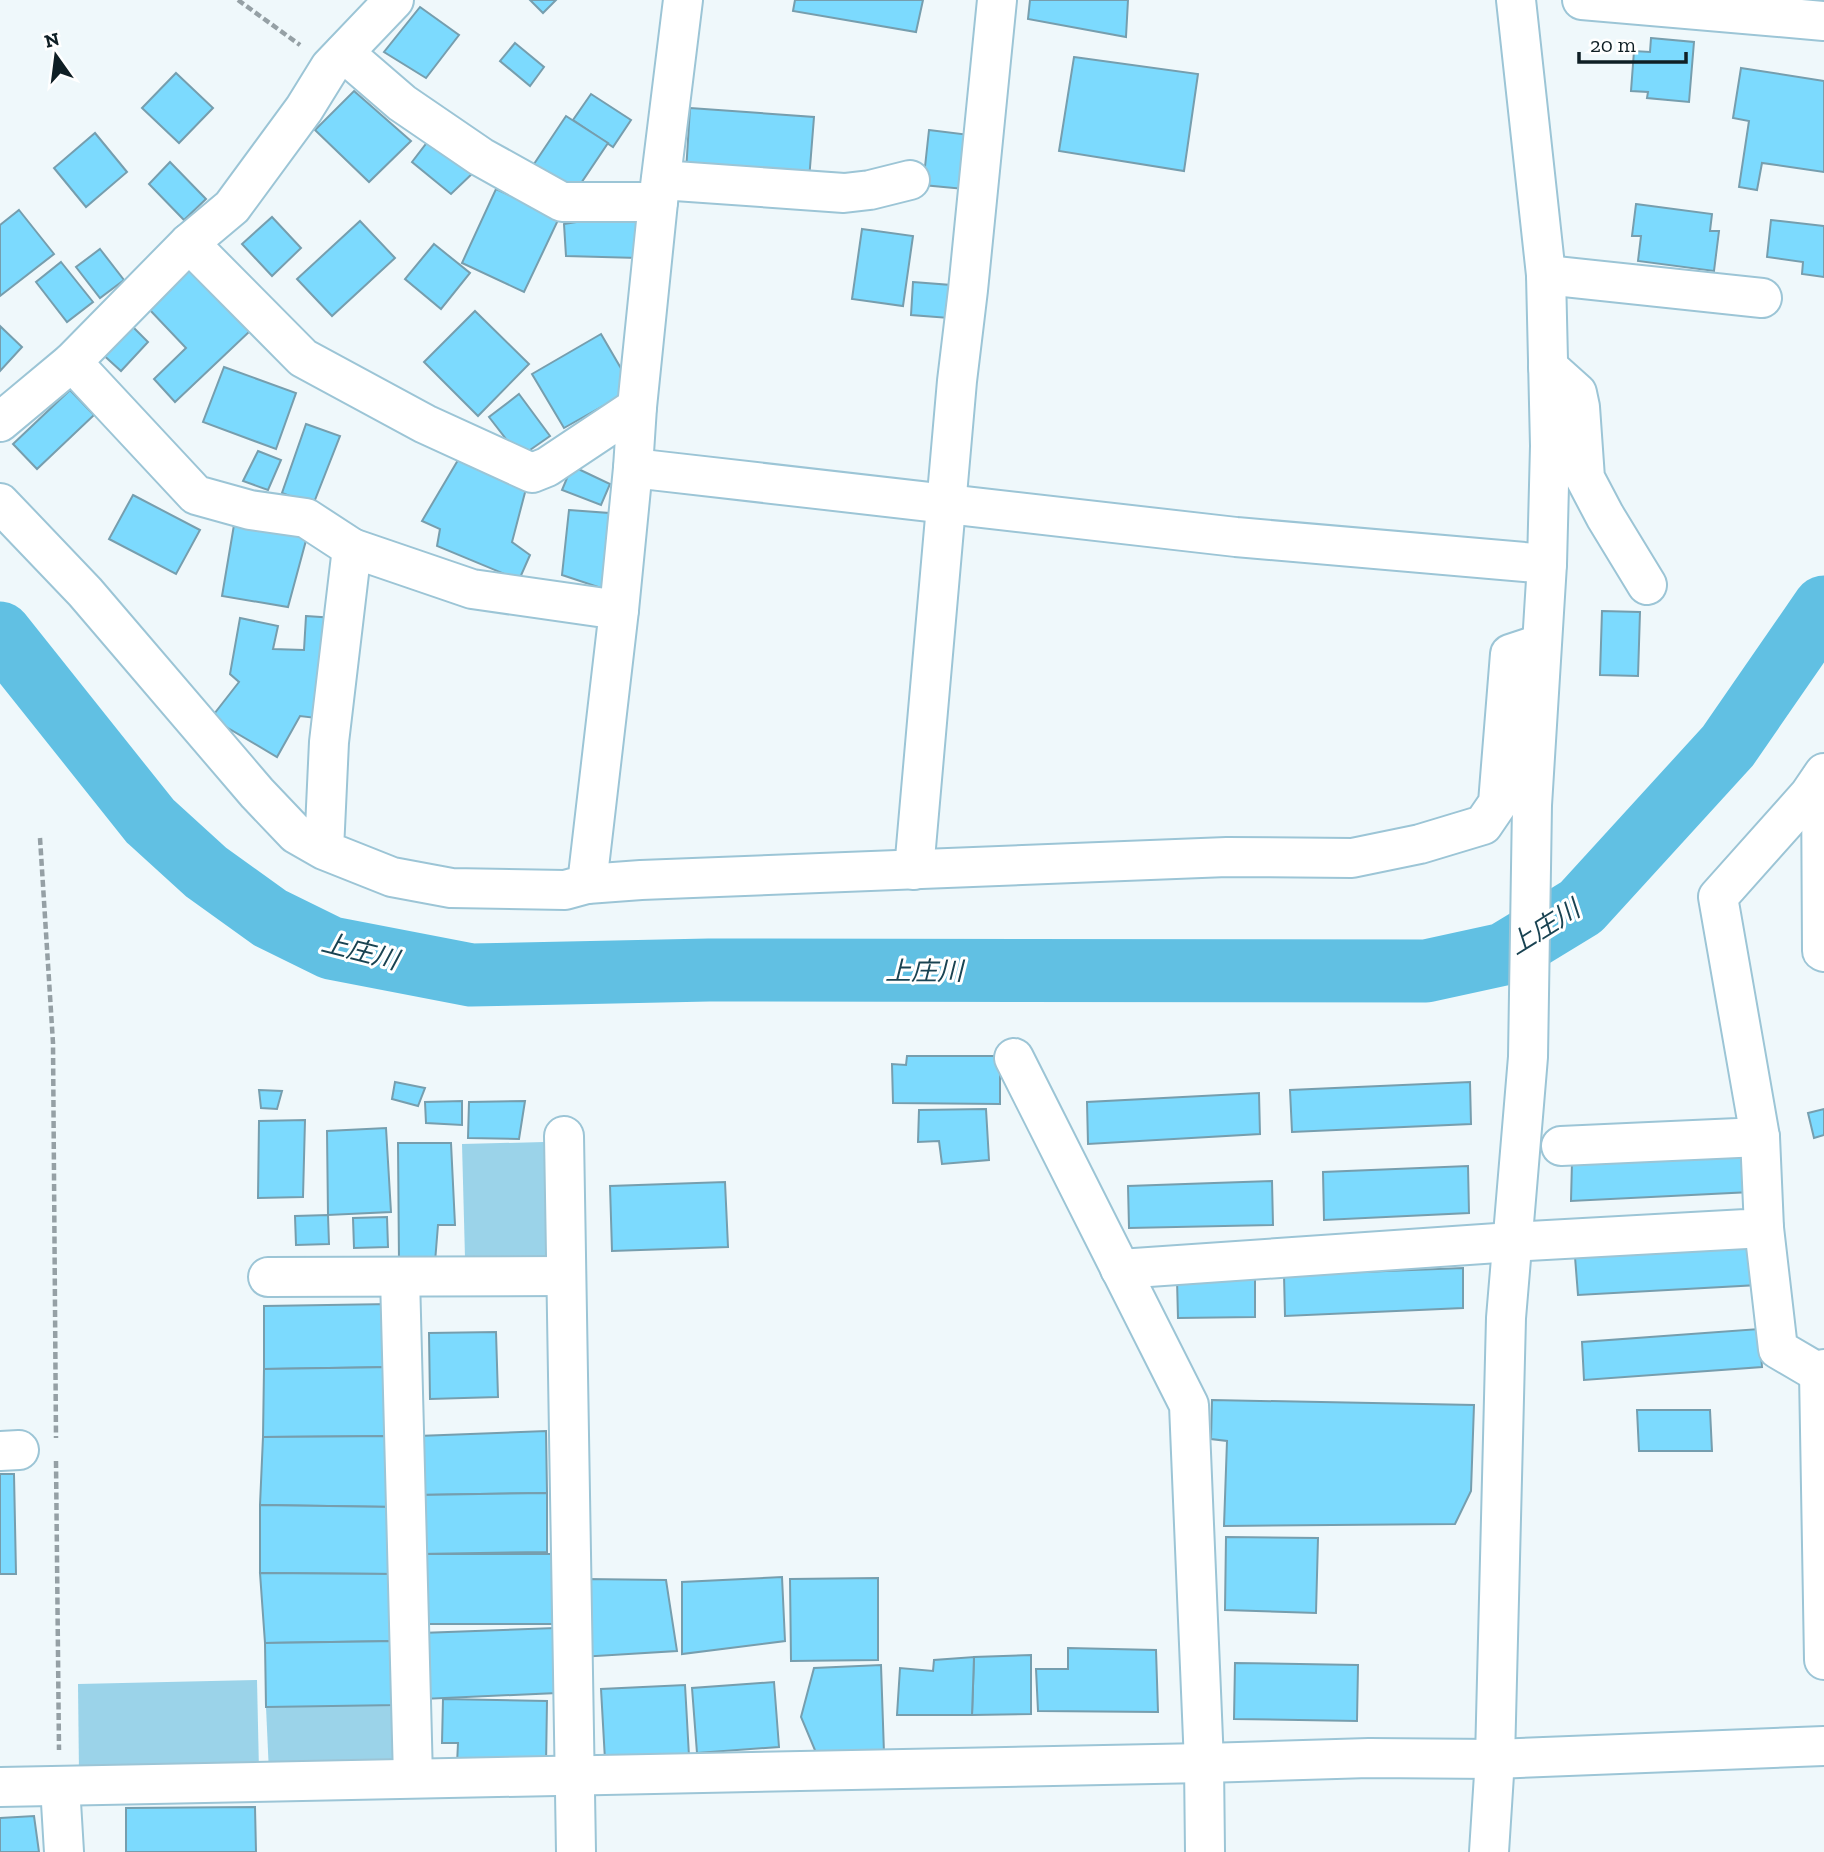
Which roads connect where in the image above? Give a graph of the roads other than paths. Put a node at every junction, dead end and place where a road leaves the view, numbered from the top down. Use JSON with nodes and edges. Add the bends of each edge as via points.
{"nodes":[{"id":1,"x":394,"y":0,"type":"edge"},
{"id":2,"x":683,"y":0,"type":"edge"},
{"id":3,"x":997,"y":0,"type":"edge"},
{"id":4,"x":1516,"y":0,"type":"edge"},
{"id":5,"x":1582,"y":0,"type":"edge"},
{"id":6,"x":1824,"y":21,"type":"edge"},
{"id":7,"x":337,"y":60,"type":"junction"},
{"id":8,"x":910,"y":180,"type":"dead end"},
{"id":9,"x":659,"y":191,"type":"junction"},
{"id":10,"x":189,"y":243,"type":"junction"},
{"id":11,"x":1546,"y":275,"type":"junction"},
{"id":12,"x":1762,"y":298,"type":"dead end"},
{"id":13,"x":72,"y":362,"type":"junction"},
{"id":14,"x":1548,"y":368,"type":"junction"},
{"id":15,"x":636,"y":407,"type":"junction"},
{"id":16,"x":0,"y":422,"type":"edge"},
{"id":17,"x":633,"y":468,"type":"junction"},
{"id":18,"x":0,"y":503,"type":"edge"},
{"id":19,"x":947,"y":505,"type":"junction"},
{"id":20,"x":352,"y":548,"type":"junction"},
{"id":21,"x":1547,"y":564,"type":"junction"},
{"id":22,"x":1647,"y":585,"type":"dead end"},
{"id":23,"x":619,"y":610,"type":"junction"},
{"id":24,"x":1541,"y":644,"type":"junction"},
{"id":25,"x":1822,"y":775,"type":"edge"},
{"id":26,"x":324,"y":850,"type":"junction"},
{"id":27,"x":914,"y":870,"type":"junction"},
{"id":28,"x":587,"y":884,"type":"junction"},
{"id":29,"x":1824,"y":952,"type":"edge"},
{"id":30,"x":1014,"y":1058,"type":"dead end"},
{"id":31,"x":564,"y":1136,"type":"dead end"},
{"id":32,"x":1760,"y":1137,"type":"junction"},
{"id":33,"x":1561,"y":1146,"type":"dead end"},
{"id":34,"x":1764,"y":1228,"type":"junction"},
{"id":35,"x":1512,"y":1242,"type":"junction"},
{"id":36,"x":1120,"y":1269,"type":"junction"},
{"id":37,"x":566,"y":1276,"type":"junction"},
{"id":38,"x":268,"y":1277,"type":"dead end"},
{"id":39,"x":400,"y":1277,"type":"junction"},
{"id":40,"x":1822,"y":1371,"type":"edge"},
{"id":41,"x":1824,"y":1660,"type":"edge"},
{"id":42,"x":1824,"y":1746,"type":"edge"},
{"id":43,"x":1495,"y":1759,"type":"junction"},
{"id":44,"x":1204,"y":1763,"type":"junction"},
{"id":45,"x":574,"y":1774,"type":"junction"},
{"id":46,"x":413,"y":1778,"type":"junction"},
{"id":47,"x":60,"y":1786,"type":"junction"},
{"id":48,"x":0,"y":1787,"type":"edge"},
{"id":49,"x":64,"y":1852,"type":"edge"},
{"id":50,"x":576,"y":1852,"type":"edge"},
{"id":51,"x":1205,"y":1852,"type":"edge"},
{"id":52,"x":1489,"y":1852,"type":"edge"}],
"edges":[{"from":1,"to":7,"type":"street"},
{"from":2,"to":9,"type":"street"},
{"from":3,"to":19,"type":"street"},
{"from":4,"to":11,"type":"street"},
{"from":5,"to":6,"type":"street"},
{"from":7,"to":9,"type":"street","via":[[481,157],[562,202]]},
{"from":7,"to":10,"type":"street","via":[[232,207]]},
{"from":8,"to":9,"type":"street","via":[[844,193]]},
{"from":9,"to":15,"type":"street"},
{"from":10,"to":13,"type":"street"},
{"from":10,"to":15,"type":"street","via":[[303,358],[425,424],[531,473]]},
{"from":11,"to":12,"type":"street"},
{"from":11,"to":14,"type":"street"},
{"from":13,"to":16,"type":"street"},
{"from":13,"to":20,"type":"street","via":[[196,495],[250,510],[306,518]]},
{"from":14,"to":21,"type":"street"},
{"from":14,"to":22,"type":"street","via":[[1577,393],[1585,478]]},
{"from":15,"to":17,"type":"street"},
{"from":17,"to":19,"type":"street"},
{"from":17,"to":23,"type":"street"},
{"from":18,"to":26,"type":"street","via":[[85,592],[288,826]]},
{"from":19,"to":21,"type":"street","via":[[1236,537]]},
{"from":19,"to":27,"type":"street"},
{"from":20,"to":23,"type":"street","via":[[472,589]]},
{"from":20,"to":26,"type":"street","via":[[329,742]]},
{"from":21,"to":24,"type":"street"},
{"from":23,"to":28,"type":"street"},
{"from":24,"to":27,"type":"street","via":[[1510,654],[1498,803],[1483,825],[1352,858],[1227,857]]},
{"from":24,"to":35,"type":"street","via":[[1532,805],[1528,1057]]},
{"from":25,"to":29,"type":"street"},
{"from":25,"to":32,"type":"street","via":[[1718,897]]},
{"from":26,"to":28,"type":"street","via":[[392,877],[451,888],[565,890]]},
{"from":27,"to":28,"type":"street"},
{"from":30,"to":36,"type":"street"},
{"from":31,"to":37,"type":"street"},
{"from":32,"to":33,"type":"street"},
{"from":32,"to":34,"type":"street"},
{"from":34,"to":35,"type":"street"},
{"from":34,"to":40,"type":"street","via":[[1778,1349]]},
{"from":35,"to":36,"type":"street"},
{"from":35,"to":43,"type":"street"},
{"from":36,"to":44,"type":"street","via":[[1189,1405]]},
{"from":37,"to":39,"type":"street"},
{"from":37,"to":45,"type":"street"},
{"from":38,"to":39,"type":"street"},
{"from":39,"to":46,"type":"street"},
{"from":40,"to":41,"type":"street"},
{"from":42,"to":43,"type":"street"},
{"from":43,"to":44,"type":"street"},
{"from":43,"to":52,"type":"street"},
{"from":44,"to":45,"type":"street"},
{"from":44,"to":51,"type":"street"},
{"from":45,"to":46,"type":"street"},
{"from":45,"to":50,"type":"street"},
{"from":46,"to":47,"type":"street"},
{"from":47,"to":48,"type":"street"},
{"from":47,"to":49,"type":"street"}]}
